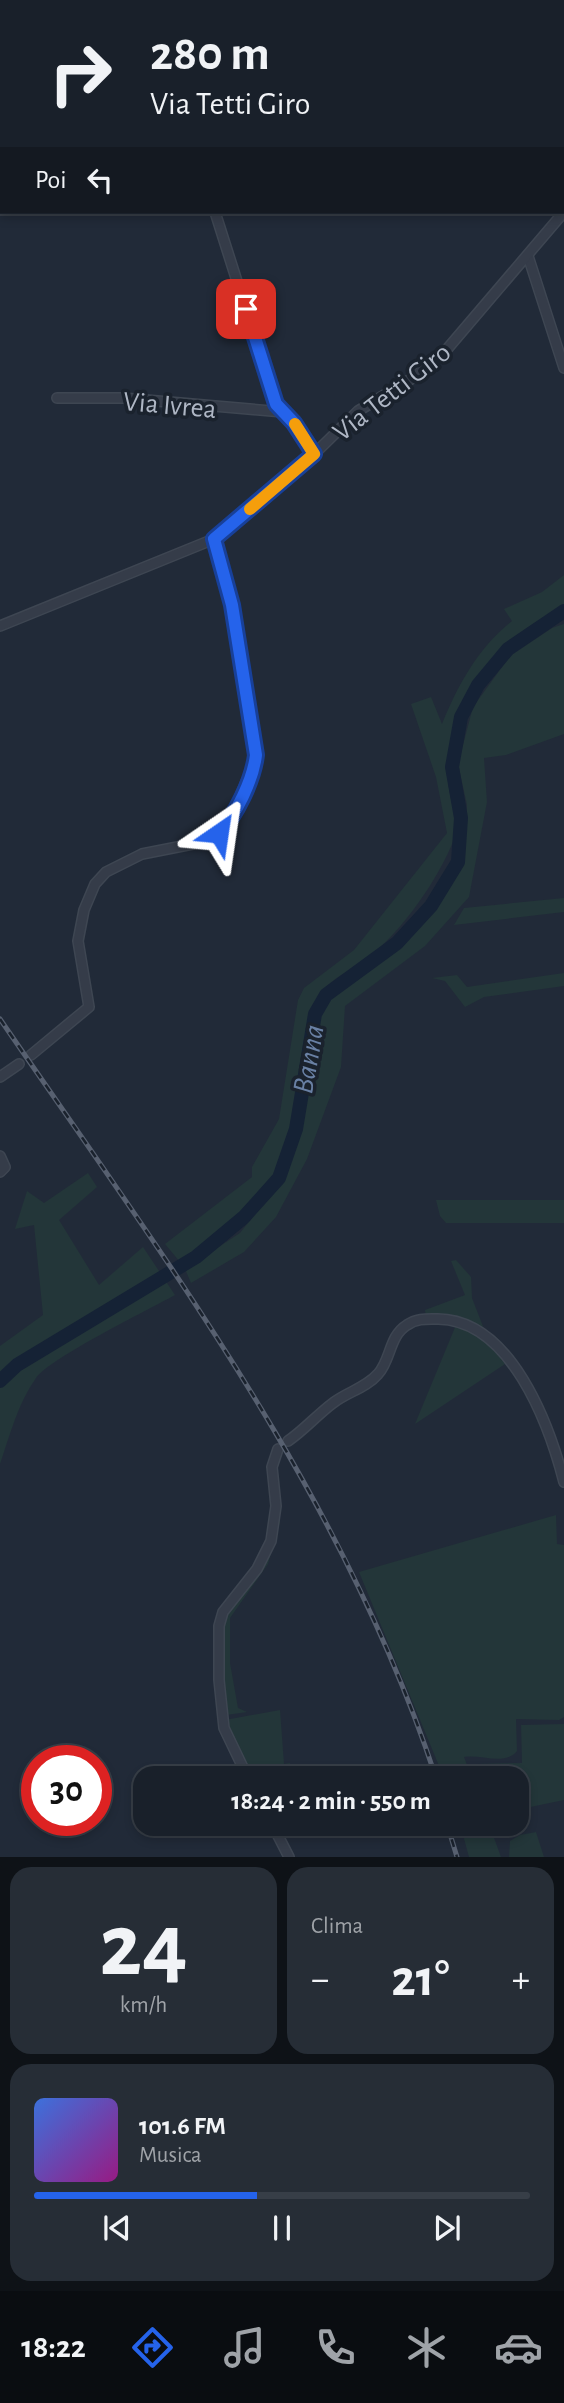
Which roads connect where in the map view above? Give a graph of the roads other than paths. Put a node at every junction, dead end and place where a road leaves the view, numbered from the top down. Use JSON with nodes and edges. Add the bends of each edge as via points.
{"nodes":[{"id":1,"x":216,"y":214,"type":"edge"},
{"id":2,"x":562,"y":214,"type":"edge"},
{"id":3,"x":528,"y":256,"type":"junction"},
{"id":4,"x":564,"y":368,"type":"edge"},
{"id":5,"x":57,"y":398,"type":"dead end"},
{"id":6,"x":283,"y":412,"type":"junction"},
{"id":7,"x":314,"y":454,"type":"junction"},
{"id":8,"x":214,"y":539,"type":"junction"},
{"id":9,"x":0,"y":626,"type":"edge"},
{"id":10,"x":31,"y":1055,"type":"dead end"},
{"id":11,"x":19,"y":1064,"type":"dead end"},
{"id":12,"x":0,"y":1077,"type":"edge"},
{"id":13,"x":0,"y":1156,"type":"edge"},
{"id":14,"x":0,"y":1172,"type":"edge"},
{"id":15,"x":288,"y":1441,"type":"dead end"},
{"id":16,"x":278,"y":1449,"type":"dead end"},
{"id":17,"x":564,"y":1482,"type":"edge"},
{"id":18,"x":242,"y":1766,"type":"edge"},
{"id":19,"x":278,"y":1836,"type":"edge"},
{"id":20,"x":289,"y":1857,"type":"edge"}],
"edges":[{"from":1,"to":6,"type":"street","via":[[276,404]]},
{"from":2,"to":3,"type":"street","name":"Via Tetti Giro"},
{"from":3,"to":4,"type":"street"},
{"from":3,"to":7,"type":"street","name":"Via Tetti Giro","via":[[448,348],[411,379],[358,411]]},
{"from":5,"to":6,"type":"street","name":"Via Ivrea","via":[[123,398]]},
{"from":6,"to":7,"type":"street"},
{"from":7,"to":8,"type":"street","name":"Via Tetti Giro"},
{"from":8,"to":9,"type":"street","name":"Via Tetti Giro"},
{"from":8,"to":10,"type":"street","via":[[240,651],[254,742],[252,771],[219,833],[191,845],[142,854],[99,878],[88,899],[78,941],[89,1007]]},
{"from":11,"to":12,"type":"street"},
{"from":13,"to":14,"type":"street","via":[[5,1167]]},
{"from":15,"to":17,"type":"street","via":[[333,1402],[377,1375],[404,1326],[420,1319],[447,1319],[475,1330],[511,1364],[541,1411]]},
{"from":16,"to":18,"type":"street","via":[[272,1467],[276,1506],[271,1541],[257,1569],[223,1612],[219,1626],[224,1728]]},
{"from":19,"to":20,"type":"street"}]}
